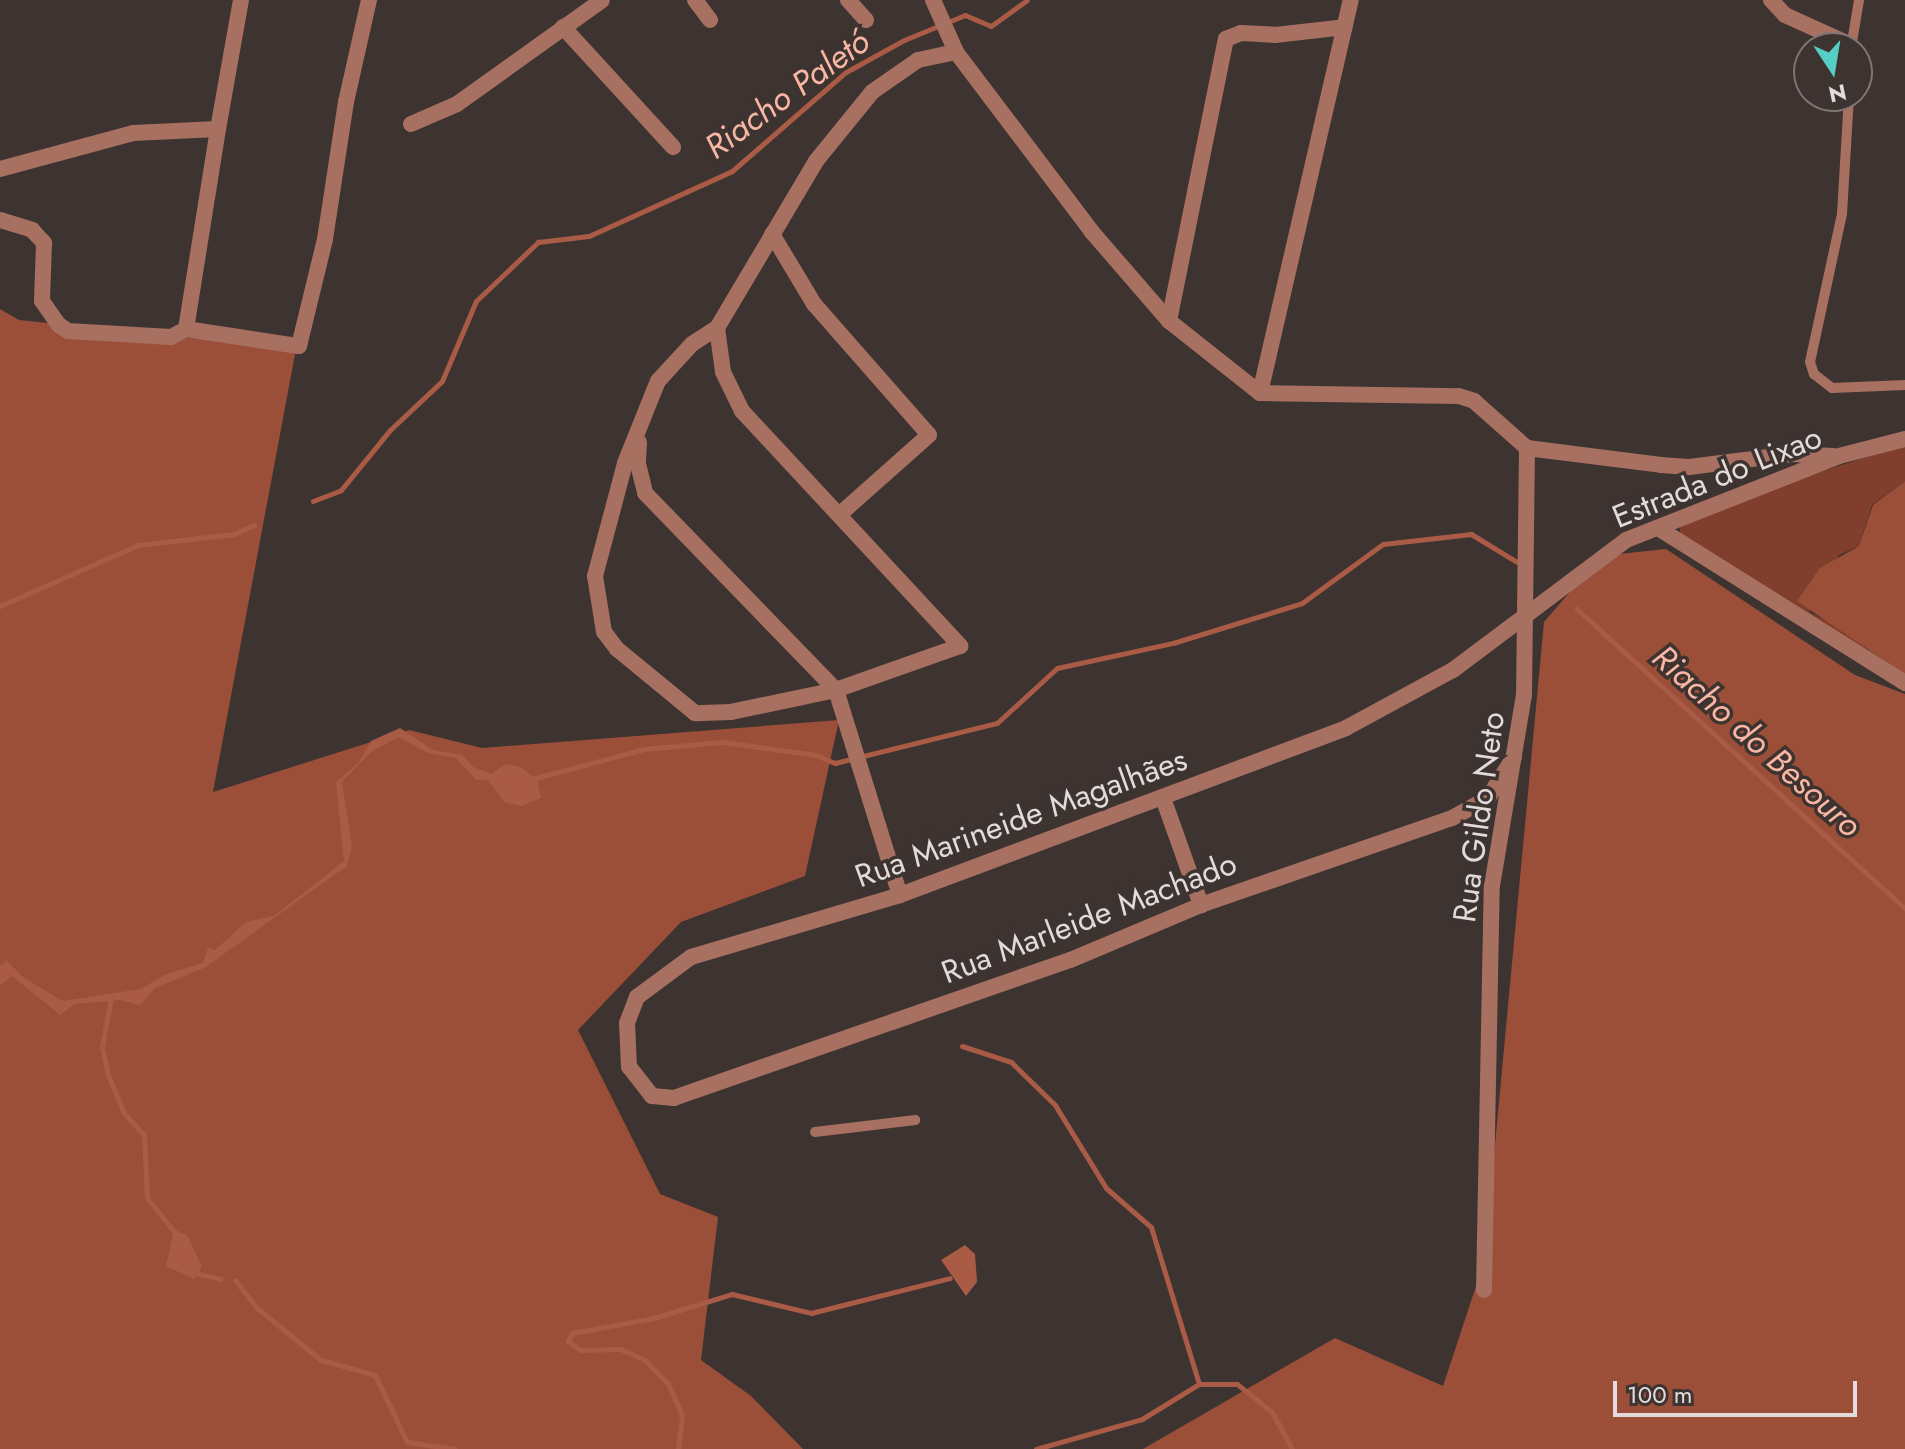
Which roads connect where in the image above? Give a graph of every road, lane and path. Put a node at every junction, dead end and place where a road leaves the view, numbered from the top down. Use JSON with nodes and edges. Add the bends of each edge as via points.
{"nodes":[{"id":1,"x":241,"y":0,"type":"edge"},
{"id":2,"x":369,"y":0,"type":"edge"},
{"id":3,"x":602,"y":0,"type":"edge"},
{"id":4,"x":695,"y":0,"type":"edge"},
{"id":5,"x":848,"y":0,"type":"edge"},
{"id":6,"x":1351,"y":0,"type":"edge"},
{"id":7,"x":1771,"y":0,"type":"edge"},
{"id":8,"x":1859,"y":0,"type":"edge"},
{"id":9,"x":938,"y":14,"type":"edge"},
{"id":10,"x":710,"y":20,"type":"dead end"},
{"id":11,"x":866,"y":20,"type":"dead end"},
{"id":12,"x":563,"y":27,"type":"junction"},
{"id":13,"x":1345,"y":27,"type":"junction"},
{"id":14,"x":1821,"y":32,"type":"edge"},
{"id":15,"x":1853,"y":32,"type":"edge"},
{"id":16,"x":956,"y":52,"type":"junction"},
{"id":17,"x":1848,"y":112,"type":"edge"},
{"id":18,"x":411,"y":124,"type":"dead end"},
{"id":19,"x":218,"y":129,"type":"junction"},
{"id":20,"x":673,"y":147,"type":"dead end"},
{"id":21,"x":0,"y":169,"type":"edge"},
{"id":22,"x":0,"y":220,"type":"edge"},
{"id":23,"x":772,"y":234,"type":"junction"},
{"id":24,"x":1169,"y":321,"type":"junction"},
{"id":25,"x":717,"y":328,"type":"junction"},
{"id":26,"x":186,"y":329,"type":"junction"},
{"id":27,"x":1905,"y":385,"type":"edge"},
{"id":28,"x":1260,"y":393,"type":"junction"},
{"id":29,"x":640,"y":425,"type":"junction"},
{"id":30,"x":1905,"y":439,"type":"edge"},
{"id":31,"x":1527,"y":448,"type":"junction"},
{"id":32,"x":1839,"y":456,"type":"junction"},
{"id":33,"x":839,"y":515,"type":"junction"},
{"id":34,"x":1658,"y":528,"type":"junction"},
{"id":35,"x":1525,"y":620,"type":"junction"},
{"id":36,"x":1905,"y":683,"type":"edge"},
{"id":37,"x":836,"y":690,"type":"junction"},
{"id":38,"x":1514,"y":757,"type":"junction"},
{"id":39,"x":1163,"y":798,"type":"junction"},
{"id":40,"x":900,"y":895,"type":"junction"},
{"id":41,"x":1201,"y":905,"type":"junction"},
{"id":42,"x":662,"y":1099,"type":"joint"},
{"id":43,"x":915,"y":1120,"type":"dead end"},
{"id":44,"x":815,"y":1132,"type":"dead end"},
{"id":45,"x":1484,"y":1290,"type":"dead end"}],
"edges":[{"from":1,"to":19,"type":"street"},
{"from":2,"to":26,"type":"street","via":[[346,102],[325,239],[299,346]]},
{"from":3,"to":12,"type":"street"},
{"from":4,"to":10,"type":"street"},
{"from":5,"to":11,"type":"street"},
{"from":6,"to":13,"type":"street"},
{"from":7,"to":14,"type":"street","via":[[1785,15]]},
{"from":8,"to":15,"type":"lane"},
{"from":9,"to":16,"type":"street"},
{"from":12,"to":18,"type":"street","via":[[457,104]]},
{"from":12,"to":20,"type":"street"},
{"from":13,"to":24,"type":"street","via":[[1241,33],[1226,39]]},
{"from":13,"to":28,"type":"street"},
{"from":16,"to":23,"type":"street","via":[[918,60],[872,92],[816,161]]},
{"from":16,"to":24,"type":"street","via":[[1092,232]]},
{"from":17,"to":27,"type":"lane","via":[[1842,214],[1810,362],[1814,374],[1832,388]]},
{"from":19,"to":21,"type":"street","via":[[171,127],[133,133]]},
{"from":19,"to":26,"type":"street"},
{"from":22,"to":26,"type":"street","via":[[32,230],[44,243],[42,301],[59,325],[153,339]]},
{"from":23,"to":25,"type":"street"},
{"from":23,"to":33,"type":"street","via":[[814,304],[929,435]]},
{"from":24,"to":28,"type":"street"},
{"from":25,"to":29,"type":"street","via":[[692,344],[658,381]]},
{"from":25,"to":33,"type":"street","via":[[723,372],[742,411]]},
{"from":28,"to":31,"type":"street","via":[[1459,396],[1474,401]]},
{"from":29,"to":37,"type":"street","via":[[638,464],[645,493]]},
{"from":29,"to":37,"type":"street","via":[[595,576],[604,632],[617,649],[695,713],[731,712]]},
{"from":30,"to":32,"type":"street","name":"Estrada do Lixao"},
{"from":31,"to":32,"type":"street","via":[[1689,467],[1792,454]]},
{"from":31,"to":35,"type":"street","name":"Rua Gildo Neto"},
{"from":32,"to":34,"type":"street","name":"Estrada do Lixao"},
{"from":33,"to":37,"type":"street","via":[[960,646]]},
{"from":34,"to":35,"type":"street","name":"Estrada do Lixao","via":[[1601,556]]},
{"from":34,"to":36,"type":"street"},
{"from":35,"to":38,"type":"street","name":"Rua Gildo Neto","via":[[1524,695]]},
{"from":35,"to":39,"type":"street","name":"Rua Marineide Magalhães","via":[[1381,712]]},
{"from":37,"to":40,"type":"street"},
{"from":38,"to":41,"type":"street","name":"Rua Marleide Machado","via":[[1478,806]]},
{"from":38,"to":45,"type":"street","name":"Rua Gildo Neto","via":[[1492,886]]},
{"from":39,"to":40,"type":"street","name":"Rua Marineide Magalhães"},
{"from":39,"to":41,"type":"street"},
{"from":40,"to":42,"type":"street","name":"Rua Marineide Magalhães","via":[[746,938],[691,957],[659,977],[637,997],[627,1023],[626,1048],[641,1088]]},
{"from":41,"to":42,"type":"street","name":"Rua Marleide Machado","via":[[1070,960]]},
{"from":43,"to":44,"type":"lane"}]}
